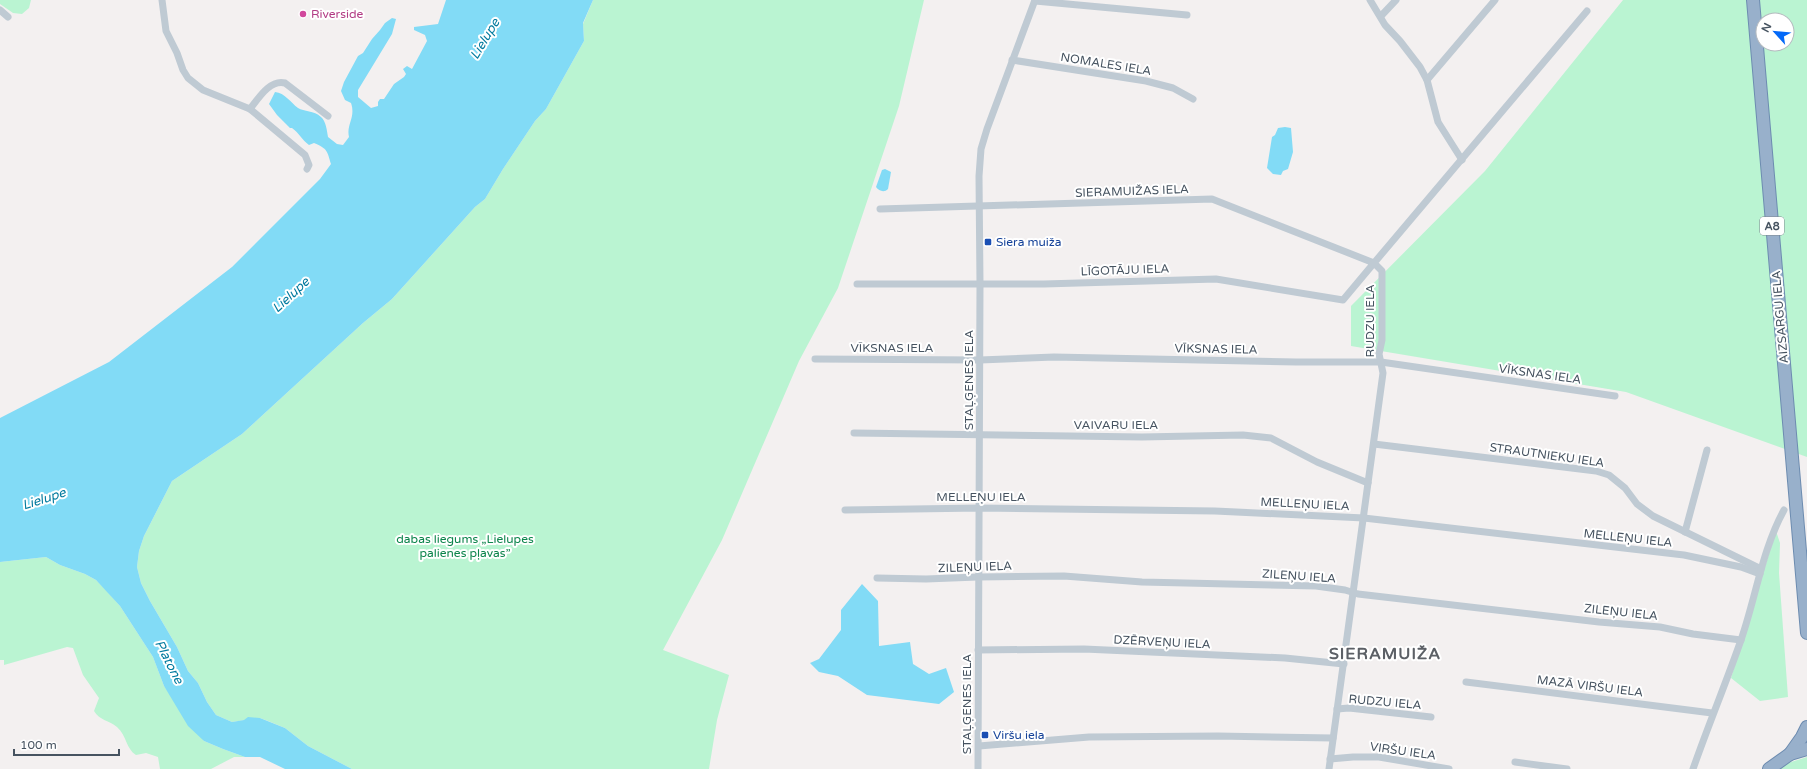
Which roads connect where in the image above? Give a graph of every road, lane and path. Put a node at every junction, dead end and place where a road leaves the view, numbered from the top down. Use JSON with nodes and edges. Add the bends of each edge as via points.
{"nodes":[{"id":1,"x":162,"y":0,"type":"edge"},
{"id":2,"x":1035,"y":0,"type":"edge"},
{"id":3,"x":1370,"y":0,"type":"edge"},
{"id":4,"x":1396,"y":0,"type":"edge"},
{"id":5,"x":1495,"y":0,"type":"edge"},
{"id":6,"x":1753,"y":0,"type":"edge"},
{"id":7,"x":0,"y":10,"type":"edge"},
{"id":8,"x":1587,"y":12,"type":"dead end"},
{"id":9,"x":1187,"y":14,"type":"dead end"},
{"id":10,"x":1381,"y":16,"type":"junction"},
{"id":11,"x":8,"y":17,"type":"dead end"},
{"id":12,"x":1012,"y":60,"type":"junction"},
{"id":13,"x":1427,"y":80,"type":"junction"},
{"id":14,"x":1193,"y":99,"type":"dead end"},
{"id":15,"x":250,"y":109,"type":"junction"},
{"id":16,"x":328,"y":116,"type":"dead end"},
{"id":17,"x":1462,"y":160,"type":"junction"},
{"id":18,"x":307,"y":169,"type":"dead end"},
{"id":19,"x":980,"y":206,"type":"junction"},
{"id":20,"x":880,"y":209,"type":"dead end"},
{"id":21,"x":1374,"y":263,"type":"junction"},
{"id":22,"x":857,"y":284,"type":"dead end"},
{"id":23,"x":980,"y":284,"type":"junction"},
{"id":24,"x":815,"y":358,"type":"dead end"},
{"id":25,"x":980,"y":360,"type":"junction"},
{"id":26,"x":1381,"y":362,"type":"junction"},
{"id":27,"x":1615,"y":396,"type":"dead end"},
{"id":28,"x":854,"y":433,"type":"dead end"},
{"id":29,"x":980,"y":435,"type":"junction"},
{"id":30,"x":1374,"y":444,"type":"junction"},
{"id":31,"x":1707,"y":450,"type":"dead end"},
{"id":32,"x":1368,"y":483,"type":"junction"},
{"id":33,"x":980,"y":508,"type":"junction"},
{"id":34,"x":845,"y":510,"type":"dead end"},
{"id":35,"x":1784,"y":510,"type":"dead end"},
{"id":36,"x":1364,"y":518,"type":"junction"},
{"id":37,"x":1685,"y":532,"type":"junction"},
{"id":38,"x":1760,"y":572,"type":"junction"},
{"id":39,"x":978,"y":577,"type":"junction"},
{"id":40,"x":877,"y":578,"type":"dead end"},
{"id":41,"x":1353,"y":593,"type":"junction"},
{"id":42,"x":1807,"y":633,"type":"edge"},
{"id":43,"x":1741,"y":640,"type":"junction"},
{"id":44,"x":978,"y":650,"type":"junction"},
{"id":45,"x":1344,"y":664,"type":"junction"},
{"id":46,"x":1466,"y":682,"type":"dead end"},
{"id":47,"x":1337,"y":709,"type":"junction"},
{"id":48,"x":1712,"y":713,"type":"junction"},
{"id":49,"x":1431,"y":717,"type":"dead end"},
{"id":50,"x":1807,"y":728,"type":"edge"},
{"id":51,"x":1333,"y":738,"type":"junction"},
{"id":52,"x":979,"y":746,"type":"junction"},
{"id":53,"x":1807,"y":749,"type":"edge"},
{"id":54,"x":1790,"y":754,"type":"junction"},
{"id":55,"x":1330,"y":759,"type":"junction"},
{"id":56,"x":1515,"y":762,"type":"dead end"},
{"id":57,"x":978,"y":769,"type":"edge"},
{"id":58,"x":1329,"y":769,"type":"edge"},
{"id":59,"x":1448,"y":769,"type":"edge"},
{"id":60,"x":1567,"y":769,"type":"edge"},
{"id":61,"x":1693,"y":769,"type":"edge"},
{"id":62,"x":1769,"y":769,"type":"edge"}],
"edges":[{"from":1,"to":15,"type":"street","via":[[166,31],[188,78],[203,90]]},
{"from":2,"to":9,"type":"street"},
{"from":2,"to":12,"type":"street","name":"STAĻĢENES IELA"},
{"from":3,"to":10,"type":"street"},
{"from":4,"to":10,"type":"street"},
{"from":5,"to":13,"type":"street"},
{"from":6,"to":42,"type":"highway","name":"AIZSARGU IELA","number":"A8"},
{"from":7,"to":11,"type":"street"},
{"from":8,"to":17,"type":"street"},
{"from":10,"to":13,"type":"street","via":[[1385,25],[1413,56]]},
{"from":12,"to":14,"type":"street","name":"NOMALES IELA","via":[[1146,81],[1173,88]]},
{"from":12,"to":19,"type":"street","name":"STAĻĢENES IELA","via":[[981,149]]},
{"from":13,"to":17,"type":"street","via":[[1438,122]]},
{"from":15,"to":16,"type":"street","via":[[260,96],[280,81]]},
{"from":15,"to":18,"type":"street","via":[[305,155],[309,165]]},
{"from":17,"to":21,"type":"street","via":[[1402,227]]},
{"from":19,"to":20,"type":"street","name":"SIERAMUIŽAS IELA"},
{"from":19,"to":21,"type":"street","name":"SIERAMUIŽAS IELA","via":[[1212,199]]},
{"from":19,"to":23,"type":"street","name":"STAĻĢENES IELA"},
{"from":21,"to":23,"type":"street","name":"LĪGOTĀJU IELA","via":[[1343,300],[1216,279]]},
{"from":21,"to":26,"type":"street","name":"RUDZU IELA","via":[[1382,271]]},
{"from":22,"to":23,"type":"street","name":"LĪGOTĀJU IELA"},
{"from":23,"to":25,"type":"street","name":"STAĻĢENES IELA"},
{"from":24,"to":25,"type":"street","name":"VĪKSNAS IELA"},
{"from":25,"to":26,"type":"street","name":"VĪKSNAS IELA","via":[[1054,357]]},
{"from":25,"to":29,"type":"street","name":"STAĻĢENES IELA"},
{"from":26,"to":27,"type":"street","name":"VĪKSNAS IELA"},
{"from":26,"to":30,"type":"street","name":"RUDZU IELA","via":[[1383,373]]},
{"from":28,"to":29,"type":"street","name":"VAIVARU IELA"},
{"from":29,"to":32,"type":"street","name":"VAIVARU IELA","via":[[1243,435],[1271,438],[1317,462]]},
{"from":29,"to":33,"type":"street","name":"STAĻĢENES IELA"},
{"from":30,"to":32,"type":"street","name":"RUDZU IELA"},
{"from":30,"to":37,"type":"street","name":"STRAUTNIEKU IELA","via":[[1596,471],[1609,475],[1637,504],[1653,516]]},
{"from":31,"to":37,"type":"street"},
{"from":32,"to":36,"type":"street","name":"RUDZU IELA"},
{"from":33,"to":34,"type":"street","name":"MELLEŅU IELA"},
{"from":33,"to":36,"type":"street","name":"MELLEŅU IELA","via":[[1215,511]]},
{"from":33,"to":39,"type":"street","name":"STAĻĢENES IELA"},
{"from":35,"to":38,"type":"street","via":[[1771,536]]},
{"from":36,"to":38,"type":"street","name":"MELLEŅU IELA","via":[[1684,555]]},
{"from":36,"to":41,"type":"street","name":"RUDZU IELA"},
{"from":37,"to":38,"type":"street","name":"STRAUTNIEKU IELA"},
{"from":38,"to":43,"type":"street"},
{"from":39,"to":40,"type":"street","name":"ZILEŅU IELA"},
{"from":39,"to":41,"type":"street","name":"ZILEŅU IELA","via":[[1064,576],[1142,582],[1316,586]]},
{"from":39,"to":44,"type":"street","name":"STAĻĢENES IELA"},
{"from":41,"to":43,"type":"street","name":"ZILEŅU IELA","via":[[1660,627]]},
{"from":41,"to":45,"type":"street","name":"RUDZU IELA"},
{"from":43,"to":48,"type":"street"},
{"from":44,"to":45,"type":"street","name":"DZĒRVEŅU IELA","via":[[1084,649],[1285,658]]},
{"from":44,"to":52,"type":"street","name":"STAĻĢENES IELA"},
{"from":45,"to":47,"type":"street","name":"RUDZU IELA"},
{"from":46,"to":48,"type":"street","name":"MAZĀ VIRŠU IELA"},
{"from":47,"to":49,"type":"street","name":"RUDZU IELA","via":[[1349,708]]},
{"from":47,"to":51,"type":"street","name":"RUDZU IELA"},
{"from":48,"to":61,"type":"street"},
{"from":50,"to":54,"type":"highway"},
{"from":51,"to":52,"type":"street","via":[[1089,737]]},
{"from":51,"to":55,"type":"street","name":"RUDZU IELA"},
{"from":52,"to":57,"type":"street","name":"STAĻĢENES IELA"},
{"from":53,"to":54,"type":"highway"},
{"from":54,"to":62,"type":"highway"},
{"from":55,"to":58,"type":"street","name":"RUDZU IELA"},
{"from":55,"to":59,"type":"street","name":"VIRŠU IELA","via":[[1379,757]]},
{"from":56,"to":60,"type":"street"}]}
